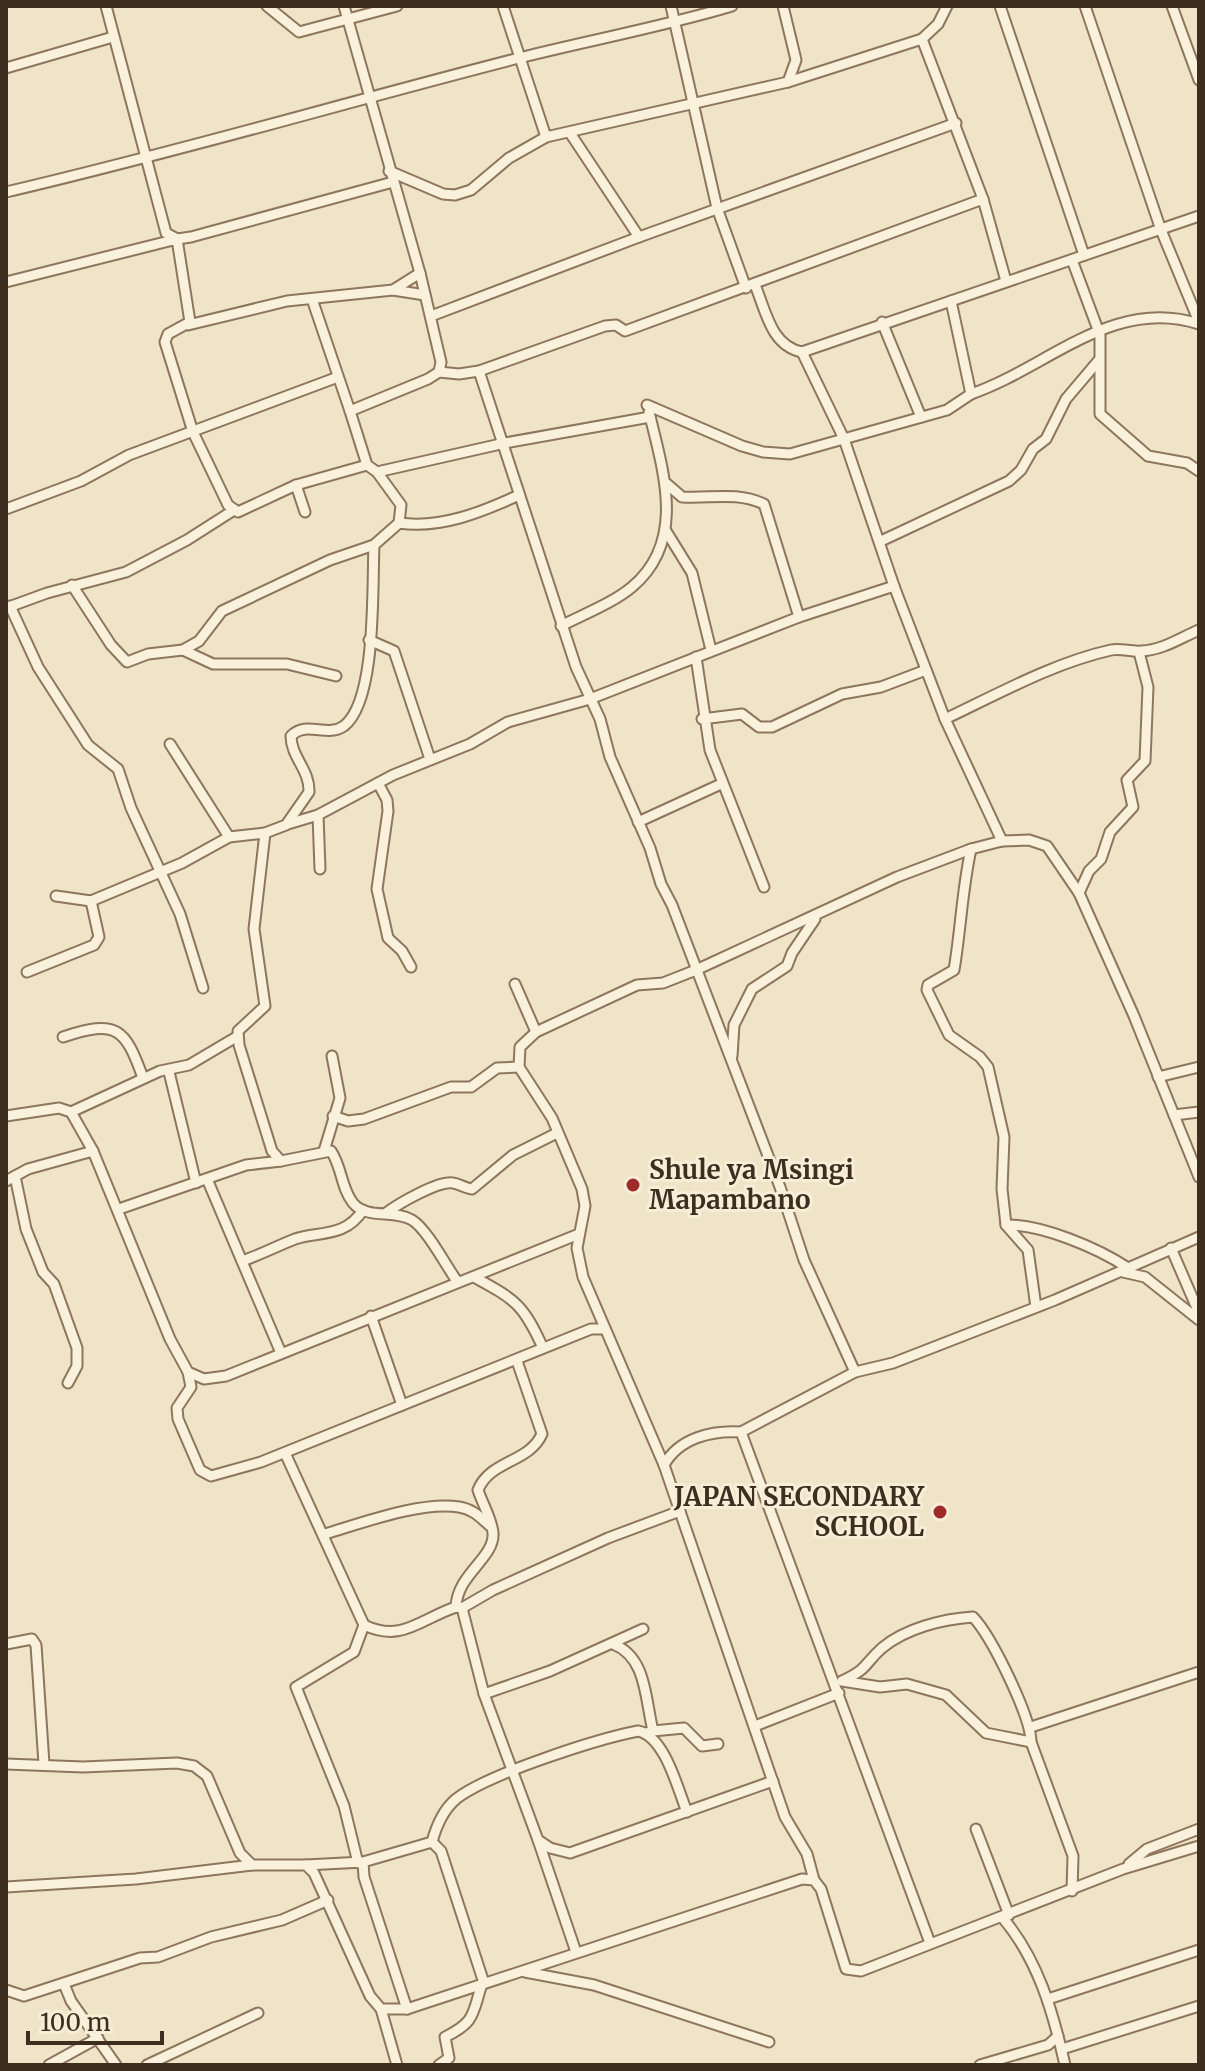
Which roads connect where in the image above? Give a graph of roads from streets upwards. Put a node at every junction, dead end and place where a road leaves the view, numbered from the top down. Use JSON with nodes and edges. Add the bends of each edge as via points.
{"nodes":[{"id":1,"x":106,"y":6,"type":"edge"},
{"id":2,"x":267,"y":6,"type":"edge"},
{"id":3,"x":344,"y":6,"type":"edge"},
{"id":4,"x":397,"y":6,"type":"edge"},
{"id":5,"x":503,"y":6,"type":"edge"},
{"id":6,"x":671,"y":6,"type":"edge"},
{"id":7,"x":732,"y":6,"type":"edge"},
{"id":8,"x":783,"y":6,"type":"edge"},
{"id":9,"x":947,"y":6,"type":"edge"},
{"id":10,"x":1000,"y":6,"type":"edge"},
{"id":11,"x":1085,"y":6,"type":"edge"},
{"id":12,"x":1172,"y":6,"type":"edge"},
{"id":13,"x":347,"y":19,"type":"junction"},
{"id":14,"x":675,"y":23,"type":"junction"},
{"id":15,"x":113,"y":37,"type":"junction"},
{"id":16,"x":922,"y":39,"type":"junction"},
{"id":17,"x":1199,"y":44,"type":"edge"},
{"id":18,"x":1188,"y":48,"type":"junction"},
{"id":19,"x":520,"y":57,"type":"junction"},
{"id":20,"x":6,"y":68,"type":"edge"},
{"id":21,"x":1199,"y":80,"type":"edge"},
{"id":22,"x":788,"y":82,"type":"junction"},
{"id":23,"x":368,"y":100,"type":"junction"},
{"id":24,"x":691,"y":105,"type":"junction"},
{"id":25,"x":956,"y":123,"type":"junction"},
{"id":26,"x":570,"y":133,"type":"junction"},
{"id":27,"x":546,"y":137,"type":"junction"},
{"id":28,"x":144,"y":160,"type":"junction"},
{"id":29,"x":389,"y":171,"type":"junction"},
{"id":30,"x":393,"y":182,"type":"junction"},
{"id":31,"x":6,"y":192,"type":"edge"},
{"id":32,"x":983,"y":199,"type":"junction"},
{"id":33,"x":717,"y":208,"type":"junction"},
{"id":34,"x":1199,"y":216,"type":"edge"},
{"id":35,"x":1161,"y":230,"type":"junction"},
{"id":36,"x":639,"y":237,"type":"junction"},
{"id":37,"x":177,"y":239,"type":"junction"},
{"id":38,"x":1084,"y":255,"type":"junction"},
{"id":39,"x":1072,"y":260,"type":"junction"},
{"id":40,"x":420,"y":273,"type":"junction"},
{"id":41,"x":1006,"y":281,"type":"junction"},
{"id":42,"x":6,"y":282,"type":"edge"},
{"id":43,"x":750,"y":287,"type":"junction"},
{"id":44,"x":393,"y":290,"type":"junction"},
{"id":45,"x":425,"y":295,"type":"junction"},
{"id":46,"x":312,"y":299,"type":"junction"},
{"id":47,"x":951,"y":301,"type":"junction"},
{"id":48,"x":431,"y":316,"type":"junction"},
{"id":49,"x":882,"y":322,"type":"junction"},
{"id":50,"x":1199,"y":323,"type":"edge"},
{"id":51,"x":188,"y":325,"type":"junction"},
{"id":52,"x":1100,"y":333,"type":"junction"},
{"id":53,"x":802,"y":352,"type":"junction"},
{"id":54,"x":1099,"y":360,"type":"junction"},
{"id":55,"x":479,"y":371,"type":"junction"},
{"id":56,"x":439,"y":372,"type":"junction"},
{"id":57,"x":338,"y":377,"type":"junction"},
{"id":58,"x":971,"y":394,"type":"junction"},
{"id":59,"x":350,"y":411,"type":"junction"},
{"id":60,"x":650,"y":417,"type":"junction"},
{"id":61,"x":921,"y":417,"type":"junction"},
{"id":62,"x":193,"y":432,"type":"junction"},
{"id":63,"x":505,"y":443,"type":"junction"},
{"id":64,"x":844,"y":443,"type":"junction"},
{"id":65,"x":367,"y":465,"type":"junction"},
{"id":66,"x":1199,"y":471,"type":"edge"},
{"id":67,"x":377,"y":472,"type":"junction"},
{"id":68,"x":667,"y":484,"type":"junction"},
{"id":69,"x":296,"y":485,"type":"junction"},
{"id":70,"x":519,"y":495,"type":"junction"},
{"id":71,"x":6,"y":509,"type":"edge"},
{"id":72,"x":234,"y":510,"type":"junction"},
{"id":73,"x":305,"y":512,"type":"dead end"},
{"id":74,"x":399,"y":523,"type":"junction"},
{"id":75,"x":666,"y":531,"type":"junction"},
{"id":76,"x":881,"y":541,"type":"junction"},
{"id":77,"x":374,"y":545,"type":"junction"},
{"id":78,"x":72,"y":585,"type":"junction"},
{"id":79,"x":894,"y":586,"type":"junction"},
{"id":80,"x":8,"y":607,"type":"edge"},
{"id":81,"x":799,"y":617,"type":"junction"},
{"id":82,"x":561,"y":626,"type":"junction"},
{"id":83,"x":1199,"y":630,"type":"edge"},
{"id":84,"x":369,"y":640,"type":"junction"},
{"id":85,"x":183,"y":650,"type":"junction"},
{"id":86,"x":711,"y":650,"type":"junction"},
{"id":87,"x":1139,"y":652,"type":"junction"},
{"id":88,"x":696,"y":657,"type":"junction"},
{"id":89,"x":926,"y":670,"type":"junction"},
{"id":90,"x":336,"y":676,"type":"dead end"},
{"id":91,"x":590,"y":699,"type":"junction"},
{"id":92,"x":702,"y":719,"type":"junction"},
{"id":93,"x":945,"y":719,"type":"junction"},
{"id":94,"x":170,"y":744,"type":"dead end"},
{"id":95,"x":430,"y":759,"type":"junction"},
{"id":96,"x":378,"y":783,"type":"junction"},
{"id":97,"x":721,"y":784,"type":"junction"},
{"id":98,"x":318,"y":815,"type":"junction"},
{"id":99,"x":638,"y":822,"type":"junction"},
{"id":100,"x":286,"y":825,"type":"junction"},
{"id":101,"x":265,"y":833,"type":"junction"},
{"id":102,"x":229,"y":837,"type":"junction"},
{"id":103,"x":1002,"y":841,"type":"junction"},
{"id":104,"x":971,"y":849,"type":"junction"},
{"id":105,"x":320,"y":869,"type":"dead end"},
{"id":106,"x":162,"y":872,"type":"junction"},
{"id":107,"x":764,"y":887,"type":"dead end"},
{"id":108,"x":1079,"y":893,"type":"junction"},
{"id":109,"x":56,"y":896,"type":"dead end"},
{"id":110,"x":91,"y":901,"type":"junction"},
{"id":111,"x":820,"y":914,"type":"junction"},
{"id":112,"x":411,"y":967,"type":"dead end"},
{"id":113,"x":696,"y":970,"type":"junction"},
{"id":114,"x":27,"y":972,"type":"dead end"},
{"id":115,"x":515,"y":984,"type":"dead end"},
{"id":116,"x":203,"y":988,"type":"dead end"},
{"id":117,"x":536,"y":1032,"type":"junction"},
{"id":118,"x":238,"y":1036,"type":"junction"},
{"id":119,"x":63,"y":1037,"type":"dead end"},
{"id":120,"x":332,"y":1056,"type":"dead end"},
{"id":121,"x":732,"y":1060,"type":"junction"},
{"id":122,"x":519,"y":1067,"type":"junction"},
{"id":123,"x":1199,"y":1067,"type":"edge"},
{"id":124,"x":169,"y":1072,"type":"junction"},
{"id":125,"x":1158,"y":1077,"type":"junction"},
{"id":126,"x":143,"y":1078,"type":"junction"},
{"id":127,"x":71,"y":1112,"type":"junction"},
{"id":128,"x":1199,"y":1112,"type":"edge"},
{"id":129,"x":1174,"y":1115,"type":"junction"},
{"id":130,"x":6,"y":1116,"type":"edge"},
{"id":131,"x":333,"y":1116,"type":"junction"},
{"id":132,"x":557,"y":1133,"type":"junction"},
{"id":133,"x":93,"y":1151,"type":"junction"},
{"id":134,"x":324,"y":1151,"type":"junction"},
{"id":135,"x":281,"y":1161,"type":"junction"},
{"id":136,"x":1199,"y":1177,"type":"edge"},
{"id":137,"x":11,"y":1178,"type":"edge"},
{"id":138,"x":207,"y":1179,"type":"junction"},
{"id":139,"x":196,"y":1183,"type":"junction"},
{"id":140,"x":119,"y":1209,"type":"junction"},
{"id":141,"x":363,"y":1210,"type":"junction"},
{"id":142,"x":386,"y":1213,"type":"junction"},
{"id":143,"x":1006,"y":1225,"type":"junction"},
{"id":144,"x":579,"y":1234,"type":"junction"},
{"id":145,"x":1199,"y":1237,"type":"edge"},
{"id":146,"x":1171,"y":1248,"type":"junction"},
{"id":147,"x":242,"y":1261,"type":"junction"},
{"id":148,"x":1124,"y":1270,"type":"junction"},
{"id":149,"x":474,"y":1277,"type":"junction"},
{"id":150,"x":457,"y":1281,"type":"junction"},
{"id":151,"x":1036,"y":1307,"type":"junction"},
{"id":152,"x":1199,"y":1313,"type":"edge"},
{"id":153,"x":371,"y":1316,"type":"junction"},
{"id":154,"x":1199,"y":1320,"type":"edge"},
{"id":155,"x":605,"y":1329,"type":"junction"},
{"id":156,"x":543,"y":1348,"type":"junction"},
{"id":157,"x":281,"y":1353,"type":"junction"},
{"id":158,"x":517,"y":1361,"type":"junction"},
{"id":159,"x":188,"y":1372,"type":"junction"},
{"id":160,"x":855,"y":1372,"type":"junction"},
{"id":161,"x":68,"y":1383,"type":"dead end"},
{"id":162,"x":402,"y":1405,"type":"junction"},
{"id":163,"x":741,"y":1432,"type":"junction"},
{"id":164,"x":285,"y":1453,"type":"junction"},
{"id":165,"x":664,"y":1465,"type":"junction"},
{"id":166,"x":680,"y":1511,"type":"junction"},
{"id":167,"x":493,"y":1529,"type":"junction"},
{"id":168,"x":325,"y":1534,"type":"junction"},
{"id":169,"x":459,"y":1607,"type":"junction"},
{"id":170,"x":364,"y":1625,"type":"junction"},
{"id":171,"x":643,"y":1629,"type":"dead end"},
{"id":172,"x":6,"y":1644,"type":"edge"},
{"id":173,"x":613,"y":1644,"type":"junction"},
{"id":174,"x":1199,"y":1672,"type":"edge"},
{"id":175,"x":840,"y":1681,"type":"junction"},
{"id":176,"x":839,"y":1693,"type":"junction"},
{"id":177,"x":484,"y":1694,"type":"junction"},
{"id":178,"x":755,"y":1726,"type":"junction"},
{"id":179,"x":1031,"y":1727,"type":"junction"},
{"id":180,"x":650,"y":1732,"type":"junction"},
{"id":181,"x":1031,"y":1742,"type":"junction"},
{"id":182,"x":718,"y":1744,"type":"dead end"},
{"id":183,"x":6,"y":1764,"type":"edge"},
{"id":184,"x":44,"y":1764,"type":"junction"},
{"id":185,"x":514,"y":1770,"type":"junction"},
{"id":186,"x":773,"y":1781,"type":"junction"},
{"id":187,"x":687,"y":1812,"type":"junction"},
{"id":188,"x":976,"y":1829,"type":"dead end"},
{"id":189,"x":1199,"y":1829,"type":"edge"},
{"id":190,"x":538,"y":1840,"type":"junction"},
{"id":191,"x":432,"y":1842,"type":"junction"},
{"id":192,"x":1197,"y":1846,"type":"edge"},
{"id":193,"x":1199,"y":1857,"type":"edge"},
{"id":194,"x":361,"y":1862,"type":"junction"},
{"id":195,"x":252,"y":1865,"type":"junction"},
{"id":196,"x":306,"y":1865,"type":"junction"},
{"id":197,"x":1123,"y":1869,"type":"junction"},
{"id":198,"x":814,"y":1880,"type":"junction"},
{"id":199,"x":6,"y":1887,"type":"edge"},
{"id":200,"x":1072,"y":1891,"type":"junction"},
{"id":201,"x":328,"y":1900,"type":"junction"},
{"id":202,"x":1006,"y":1916,"type":"junction"},
{"id":203,"x":930,"y":1943,"type":"junction"},
{"id":204,"x":1199,"y":1950,"type":"edge"},
{"id":205,"x":576,"y":1952,"type":"junction"},
{"id":206,"x":517,"y":1972,"type":"junction"},
{"id":207,"x":64,"y":1984,"type":"junction"},
{"id":208,"x":483,"y":1984,"type":"junction"},
{"id":209,"x":6,"y":1990,"type":"edge"},
{"id":210,"x":1048,"y":1999,"type":"junction"},
{"id":211,"x":1199,"y":2006,"type":"edge"},
{"id":212,"x":381,"y":2009,"type":"junction"},
{"id":213,"x":407,"y":2009,"type":"junction"},
{"id":214,"x":258,"y":2013,"type":"dead end"},
{"id":215,"x":1058,"y":2036,"type":"junction"},
{"id":216,"x":98,"y":2038,"type":"junction"},
{"id":217,"x":769,"y":2042,"type":"dead end"},
{"id":218,"x":1062,"y":2049,"type":"junction"},
{"id":219,"x":49,"y":2065,"type":"edge"},
{"id":220,"x":116,"y":2065,"type":"edge"},
{"id":221,"x":147,"y":2065,"type":"edge"},
{"id":222,"x":397,"y":2065,"type":"edge"},
{"id":223,"x":439,"y":2065,"type":"edge"},
{"id":224,"x":980,"y":2065,"type":"edge"},
{"id":225,"x":1065,"y":2065,"type":"edge"}],
"edges":[{"from":1,"to":15,"type":"street"},
{"from":2,"to":13,"type":"street","via":[[297,32]]},
{"from":3,"to":13,"type":"street"},
{"from":4,"to":13,"type":"street"},
{"from":5,"to":19,"type":"street"},
{"from":6,"to":14,"type":"street"},
{"from":7,"to":14,"type":"street"},
{"from":8,"to":22,"type":"street","via":[[796,60]]},
{"from":9,"to":16,"type":"street"},
{"from":10,"to":38,"type":"street"},
{"from":11,"to":35,"type":"street"},
{"from":12,"to":18,"type":"street"},
{"from":13,"to":23,"type":"street"},
{"from":14,"to":19,"type":"street"},
{"from":14,"to":24,"type":"street"},
{"from":15,"to":20,"type":"street"},
{"from":15,"to":28,"type":"street","via":[[129,84]]},
{"from":16,"to":22,"type":"street"},
{"from":16,"to":25,"type":"street"},
{"from":17,"to":18,"type":"street"},
{"from":18,"to":21,"type":"street"},
{"from":19,"to":23,"type":"street"},
{"from":19,"to":27,"type":"street"},
{"from":22,"to":24,"type":"street"},
{"from":23,"to":28,"type":"street"},
{"from":23,"to":29,"type":"street"},
{"from":24,"to":26,"type":"street"},
{"from":24,"to":33,"type":"street"},
{"from":25,"to":32,"type":"street"},
{"from":25,"to":33,"type":"street"},
{"from":26,"to":27,"type":"street"},
{"from":26,"to":36,"type":"street"},
{"from":27,"to":29,"type":"street","via":[[509,158],[471,190],[455,195]]},
{"from":28,"to":31,"type":"street"},
{"from":28,"to":37,"type":"street","via":[[166,233]]},
{"from":29,"to":30,"type":"street"},
{"from":30,"to":37,"type":"street"},
{"from":30,"to":40,"type":"street"},
{"from":32,"to":41,"type":"street"},
{"from":32,"to":43,"type":"street"},
{"from":33,"to":36,"type":"street"},
{"from":33,"to":43,"type":"street"},
{"from":34,"to":35,"type":"street"},
{"from":35,"to":38,"type":"street"},
{"from":35,"to":50,"type":"street"},
{"from":36,"to":48,"type":"street"},
{"from":37,"to":42,"type":"street"},
{"from":37,"to":51,"type":"street"},
{"from":38,"to":39,"type":"street"},
{"from":39,"to":41,"type":"street"},
{"from":39,"to":52,"type":"street"},
{"from":40,"to":44,"type":"street"},
{"from":40,"to":45,"type":"street"},
{"from":41,"to":47,"type":"street"},
{"from":43,"to":53,"type":"street","via":[[778,340]]},
{"from":43,"to":55,"type":"street","via":[[625,331],[605,326]]},
{"from":44,"to":45,"type":"street"},
{"from":44,"to":46,"type":"street"},
{"from":45,"to":48,"type":"street"},
{"from":46,"to":51,"type":"street"},
{"from":46,"to":57,"type":"street"},
{"from":47,"to":49,"type":"street"},
{"from":47,"to":58,"type":"street"},
{"from":48,"to":56,"type":"street","via":[[440,349]]},
{"from":49,"to":53,"type":"street"},
{"from":49,"to":61,"type":"street"},
{"from":50,"to":52,"type":"street","via":[[1156,316],[1129,320]]},
{"from":51,"to":62,"type":"street","via":[[168,334],[165,342]]},
{"from":52,"to":54,"type":"street"},
{"from":52,"to":58,"type":"street"},
{"from":53,"to":64,"type":"street"},
{"from":54,"to":66,"type":"street","via":[[1098,409],[1115,430],[1148,456],[1187,463]]},
{"from":54,"to":76,"type":"street","via":[[1066,399],[1046,439],[1009,481]]},
{"from":55,"to":56,"type":"street"},
{"from":55,"to":63,"type":"street"},
{"from":56,"to":59,"type":"street"},
{"from":57,"to":59,"type":"street"},
{"from":57,"to":62,"type":"street"},
{"from":58,"to":61,"type":"street","via":[[947,410]]},
{"from":59,"to":65,"type":"street"},
{"from":60,"to":63,"type":"street"},
{"from":60,"to":64,"type":"street","via":[[647,405],[742,446],[776,454]]},
{"from":60,"to":68,"type":"street"},
{"from":61,"to":64,"type":"street"},
{"from":62,"to":71,"type":"street"},
{"from":62,"to":72,"type":"street"},
{"from":63,"to":67,"type":"street"},
{"from":63,"to":70,"type":"street"},
{"from":64,"to":76,"type":"street"},
{"from":65,"to":67,"type":"street"},
{"from":65,"to":69,"type":"street"},
{"from":67,"to":74,"type":"street","via":[[399,500]]},
{"from":68,"to":75,"type":"street"},
{"from":68,"to":81,"type":"street","via":[[682,497],[715,494],[750,497],[764,504]]},
{"from":69,"to":72,"type":"street","via":[[243,511]]},
{"from":69,"to":73,"type":"street"},
{"from":70,"to":74,"type":"street","via":[[462,517],[426,525]]},
{"from":70,"to":82,"type":"street"},
{"from":72,"to":78,"type":"street","via":[[126,572]]},
{"from":74,"to":77,"type":"street"},
{"from":75,"to":82,"type":"street","via":[[649,571],[630,589]]},
{"from":75,"to":86,"type":"street","via":[[692,573]]},
{"from":76,"to":79,"type":"street"},
{"from":77,"to":84,"type":"street"},
{"from":77,"to":85,"type":"street","via":[[222,611],[199,641]]},
{"from":78,"to":80,"type":"street"},
{"from":78,"to":85,"type":"street","via":[[127,662]]},
{"from":79,"to":81,"type":"street"},
{"from":79,"to":89,"type":"street"},
{"from":80,"to":106,"type":"street","via":[[38,667],[88,745],[118,769]]},
{"from":81,"to":86,"type":"street"},
{"from":82,"to":91,"type":"street"},
{"from":83,"to":87,"type":"street","via":[[1171,645]]},
{"from":84,"to":95,"type":"street","via":[[394,651]]},
{"from":84,"to":100,"type":"street","via":[[356,712],[336,730],[311,727],[291,736],[309,792]]},
{"from":85,"to":90,"type":"street","via":[[213,664],[287,664]]},
{"from":86,"to":88,"type":"street"},
{"from":87,"to":93,"type":"street","via":[[1120,649],[1095,655]]},
{"from":87,"to":108,"type":"street","via":[[1148,687],[1145,761],[1126,782],[1133,807],[1110,832],[1101,859]]},
{"from":88,"to":91,"type":"street"},
{"from":88,"to":92,"type":"street"},
{"from":89,"to":92,"type":"street","via":[[842,694],[772,727],[759,727],[742,714]]},
{"from":89,"to":93,"type":"street"},
{"from":91,"to":95,"type":"street","via":[[508,722]]},
{"from":91,"to":99,"type":"street"},
{"from":92,"to":97,"type":"street"},
{"from":93,"to":103,"type":"street"},
{"from":94,"to":102,"type":"street"},
{"from":95,"to":96,"type":"street"},
{"from":96,"to":98,"type":"street"},
{"from":96,"to":112,"type":"street","via":[[388,811],[377,889],[388,938]]},
{"from":97,"to":99,"type":"street"},
{"from":97,"to":107,"type":"street"},
{"from":98,"to":100,"type":"street"},
{"from":98,"to":105,"type":"street"},
{"from":99,"to":113,"type":"street"},
{"from":100,"to":101,"type":"street"},
{"from":101,"to":102,"type":"street"},
{"from":101,"to":118,"type":"street","via":[[254,929],[265,1006],[241,1025]]},
{"from":102,"to":106,"type":"street"},
{"from":103,"to":104,"type":"street"},
{"from":103,"to":108,"type":"street","via":[[1047,846]]},
{"from":104,"to":111,"type":"street"},
{"from":104,"to":143,"type":"street","via":[[954,970],[927,990],[949,1035],[988,1067],[1004,1137]]},
{"from":106,"to":110,"type":"street"},
{"from":106,"to":116,"type":"street"},
{"from":108,"to":125,"type":"street"},
{"from":109,"to":110,"type":"street"},
{"from":110,"to":114,"type":"street","via":[[99,937],[94,945]]},
{"from":111,"to":113,"type":"street"},
{"from":111,"to":121,"type":"street","via":[[787,966],[752,989],[734,1025]]},
{"from":113,"to":117,"type":"street","via":[[663,983],[637,985]]},
{"from":113,"to":121,"type":"street"},
{"from":115,"to":117,"type":"street"},
{"from":117,"to":122,"type":"street","via":[[520,1047]]},
{"from":118,"to":124,"type":"street"},
{"from":118,"to":135,"type":"street","via":[[272,1151]]},
{"from":119,"to":126,"type":"street","via":[[102,1026],[114,1031],[128,1040]]},
{"from":120,"to":131,"type":"street","via":[[340,1098]]},
{"from":121,"to":160,"type":"street","via":[[804,1260]]},
{"from":122,"to":131,"type":"street","via":[[497,1068],[471,1087],[451,1087],[364,1119]]},
{"from":122,"to":132,"type":"street"},
{"from":123,"to":125,"type":"street"},
{"from":124,"to":126,"type":"street"},
{"from":124,"to":139,"type":"street"},
{"from":125,"to":129,"type":"street"},
{"from":126,"to":127,"type":"street"},
{"from":127,"to":130,"type":"street","via":[[59,1108]]},
{"from":127,"to":133,"type":"street"},
{"from":128,"to":129,"type":"street"},
{"from":129,"to":136,"type":"street"},
{"from":131,"to":134,"type":"street"},
{"from":132,"to":142,"type":"street","via":[[513,1155],[472,1189],[443,1184]]},
{"from":132,"to":144,"type":"street","via":[[582,1189],[585,1206]]},
{"from":133,"to":137,"type":"street"},
{"from":133,"to":140,"type":"street"},
{"from":134,"to":135,"type":"street"},
{"from":134,"to":141,"type":"street","via":[[331,1151],[344,1188]]},
{"from":135,"to":138,"type":"street","via":[[246,1165]]},
{"from":137,"to":161,"type":"street","via":[[26,1229],[43,1272],[54,1284],[77,1348],[77,1366]]},
{"from":138,"to":139,"type":"street"},
{"from":138,"to":147,"type":"street"},
{"from":139,"to":140,"type":"street"},
{"from":140,"to":159,"type":"street"},
{"from":141,"to":142,"type":"street"},
{"from":141,"to":147,"type":"street","via":[[327,1236],[294,1240]]},
{"from":142,"to":150,"type":"street","via":[[415,1221]]},
{"from":143,"to":148,"type":"street","via":[[1078,1241]]},
{"from":143,"to":151,"type":"street","via":[[1028,1250]]},
{"from":144,"to":149,"type":"street"},
{"from":144,"to":155,"type":"street","via":[[583,1277]]},
{"from":145,"to":146,"type":"street"},
{"from":146,"to":148,"type":"street"},
{"from":146,"to":152,"type":"street"},
{"from":147,"to":157,"type":"street"},
{"from":148,"to":151,"type":"street"},
{"from":148,"to":154,"type":"street","via":[[1145,1277]]},
{"from":149,"to":150,"type":"street"},
{"from":149,"to":156,"type":"street","via":[[527,1313]]},
{"from":150,"to":153,"type":"street"},
{"from":151,"to":160,"type":"street","via":[[893,1363]]},
{"from":153,"to":157,"type":"street"},
{"from":153,"to":162,"type":"street"},
{"from":155,"to":156,"type":"street","via":[[591,1329]]},
{"from":155,"to":165,"type":"street"},
{"from":156,"to":158,"type":"street"},
{"from":157,"to":159,"type":"street","via":[[226,1376],[204,1379]]},
{"from":158,"to":162,"type":"street"},
{"from":158,"to":167,"type":"street","via":[[542,1434],[531,1451],[482,1479],[478,1490]]},
{"from":159,"to":164,"type":"street","via":[[191,1387],[177,1408],[178,1419],[200,1470],[211,1476],[228,1474]]},
{"from":160,"to":163,"type":"street"},
{"from":162,"to":164,"type":"street"},
{"from":163,"to":165,"type":"street","via":[[696,1437]]},
{"from":163,"to":175,"type":"street"},
{"from":164,"to":168,"type":"street"},
{"from":165,"to":166,"type":"street"},
{"from":166,"to":169,"type":"street"},
{"from":166,"to":178,"type":"street"},
{"from":167,"to":168,"type":"street","via":[[474,1512],[447,1506],[400,1512]]},
{"from":167,"to":169,"type":"street","via":[[490,1548],[460,1587]]},
{"from":168,"to":170,"type":"street"},
{"from":169,"to":170,"type":"street","via":[[398,1634]]},
{"from":169,"to":177,"type":"street"},
{"from":170,"to":194,"type":"street","via":[[354,1652],[296,1687]]},
{"from":171,"to":173,"type":"street"},
{"from":172,"to":184,"type":"street","via":[[32,1639],[36,1645]]},
{"from":173,"to":177,"type":"street"},
{"from":173,"to":180,"type":"street","via":[[629,1650],[638,1666]]},
{"from":174,"to":179,"type":"street"},
{"from":175,"to":176,"type":"street"},
{"from":175,"to":179,"type":"street","via":[[861,1673],[898,1638],[951,1619],[973,1617],[993,1641]]},
{"from":175,"to":181,"type":"street","via":[[880,1687],[907,1684],[946,1695],[986,1733]]},
{"from":176,"to":178,"type":"street"},
{"from":176,"to":203,"type":"street"},
{"from":177,"to":185,"type":"street"},
{"from":178,"to":186,"type":"street"},
{"from":179,"to":181,"type":"street"},
{"from":180,"to":182,"type":"street","via":[[684,1728],[702,1746]]},
{"from":180,"to":185,"type":"street","via":[[619,1735]]},
{"from":180,"to":187,"type":"street"},
{"from":181,"to":200,"type":"street","via":[[1073,1856]]},
{"from":183,"to":184,"type":"street"},
{"from":184,"to":195,"type":"street","via":[[194,1766],[207,1776],[240,1853]]},
{"from":185,"to":190,"type":"street"},
{"from":185,"to":191,"type":"street","via":[[456,1800],[436,1825]]},
{"from":186,"to":187,"type":"street"},
{"from":186,"to":198,"type":"street"},
{"from":187,"to":190,"type":"street","via":[[570,1853]]},
{"from":188,"to":202,"type":"street"},
{"from":189,"to":197,"type":"street","via":[[1147,1849]]},
{"from":190,"to":205,"type":"street"},
{"from":191,"to":194,"type":"street"},
{"from":191,"to":208,"type":"street","via":[[441,1851]]},
{"from":192,"to":193,"type":"street"},
{"from":192,"to":197,"type":"street"},
{"from":194,"to":196,"type":"street"},
{"from":194,"to":213,"type":"street"},
{"from":195,"to":196,"type":"street"},
{"from":195,"to":199,"type":"street"},
{"from":196,"to":201,"type":"street"},
{"from":197,"to":200,"type":"street"},
{"from":198,"to":203,"type":"street","via":[[839,1953],[853,1973]]},
{"from":198,"to":205,"type":"street","via":[[802,1879]]},
{"from":200,"to":202,"type":"street"},
{"from":201,"to":207,"type":"street","via":[[282,1920]]},
{"from":201,"to":212,"type":"street","via":[[363,1983]]},
{"from":202,"to":203,"type":"street"},
{"from":202,"to":210,"type":"street"},
{"from":204,"to":210,"type":"street"},
{"from":205,"to":206,"type":"street"},
{"from":206,"to":208,"type":"street"},
{"from":206,"to":217,"type":"street","via":[[594,1985]]},
{"from":207,"to":209,"type":"street","via":[[24,1996]]},
{"from":207,"to":216,"type":"street"},
{"from":208,"to":213,"type":"street"},
{"from":208,"to":223,"type":"street","via":[[470,2021],[445,2037],[449,2058]]},
{"from":210,"to":215,"type":"street"},
{"from":211,"to":218,"type":"street"},
{"from":212,"to":213,"type":"street"},
{"from":212,"to":222,"type":"street"},
{"from":214,"to":221,"type":"street"},
{"from":215,"to":218,"type":"street"},
{"from":215,"to":224,"type":"street","via":[[1048,2045]]},
{"from":216,"to":219,"type":"street"},
{"from":216,"to":220,"type":"street"},
{"from":218,"to":225,"type":"street"}]}
